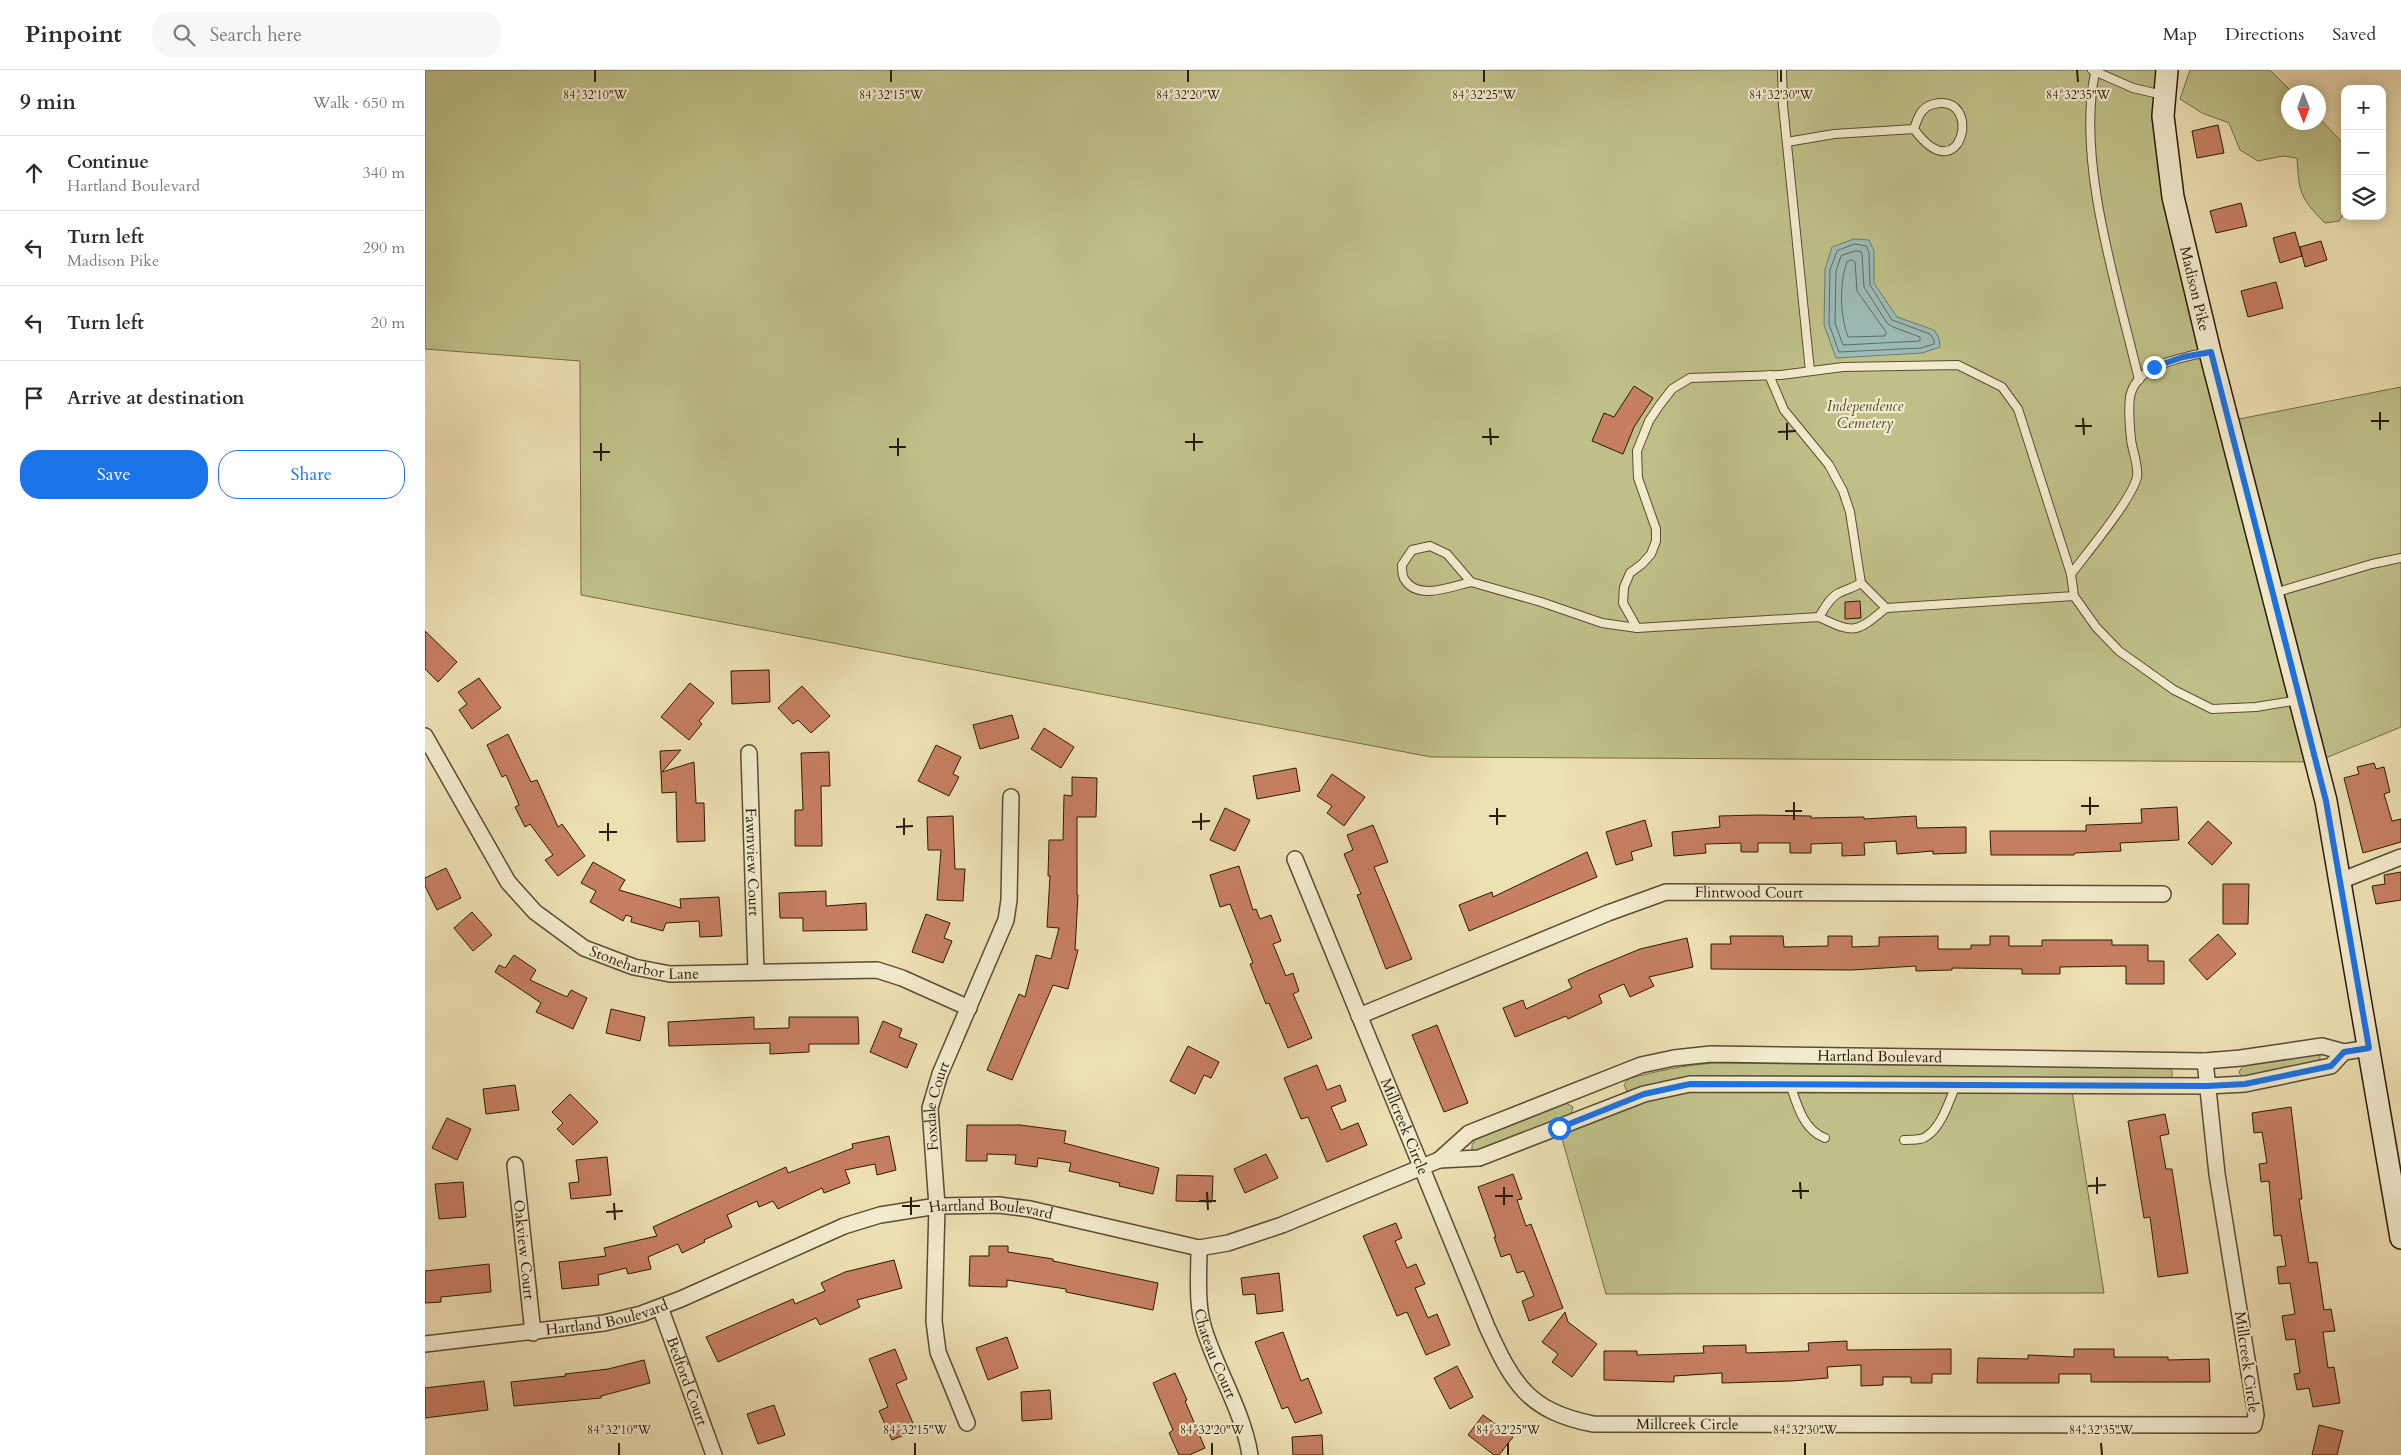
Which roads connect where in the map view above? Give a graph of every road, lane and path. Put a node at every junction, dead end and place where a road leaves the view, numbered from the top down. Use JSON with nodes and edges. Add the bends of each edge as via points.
{"nodes":[{"id":1,"x":1782,"y":70,"type":"edge"},
{"id":2,"x":2167,"y":70,"type":"edge"},
{"id":3,"x":2094,"y":71,"type":"edge"},
{"id":4,"x":2163,"y":95,"type":"junction"},
{"id":5,"x":1914,"y":129,"type":"junction"},
{"id":6,"x":1787,"y":142,"type":"junction"},
{"id":7,"x":2211,"y":352,"type":"junction"},
{"id":8,"x":1811,"y":371,"type":"junction"},
{"id":9,"x":1769,"y":375,"type":"junction"},
{"id":10,"x":2139,"y":380,"type":"junction"},
{"id":11,"x":2401,"y":558,"type":"edge"},
{"id":12,"x":2071,"y":574,"type":"junction"},
{"id":13,"x":1471,"y":582,"type":"junction"},
{"id":14,"x":1861,"y":583,"type":"junction"},
{"id":15,"x":2274,"y":593,"type":"junction"},
{"id":16,"x":2075,"y":596,"type":"junction"},
{"id":17,"x":1886,"y":608,"type":"junction"},
{"id":18,"x":1819,"y":617,"type":"junction"},
{"id":19,"x":1637,"y":628,"type":"junction"},
{"id":20,"x":2301,"y":699,"type":"junction"},
{"id":21,"x":425,"y":736,"type":"edge"},
{"id":22,"x":749,"y":752,"type":"dead end"},
{"id":23,"x":1011,"y":797,"type":"dead end"},
{"id":24,"x":2401,"y":857,"type":"edge"},
{"id":25,"x":1295,"y":859,"type":"dead end"},
{"id":26,"x":2340,"y":881,"type":"junction"},
{"id":27,"x":2163,"y":894,"type":"dead end"},
{"id":28,"x":756,"y":972,"type":"junction"},
{"id":29,"x":969,"y":1008,"type":"junction"},
{"id":30,"x":1359,"y":1016,"type":"junction"},
{"id":31,"x":2369,"y":1048,"type":"junction"},
{"id":32,"x":2344,"y":1052,"type":"junction"},
{"id":33,"x":2205,"y":1061,"type":"junction"},
{"id":34,"x":1790,"y":1084,"type":"junction"},
{"id":35,"x":1956,"y":1085,"type":"junction"},
{"id":36,"x":2207,"y":1086,"type":"junction"},
{"id":37,"x":1825,"y":1138,"type":"dead end"},
{"id":38,"x":1904,"y":1140,"type":"dead end"},
{"id":39,"x":1439,"y":1160,"type":"junction"},
{"id":40,"x":515,"y":1165,"type":"dead end"},
{"id":41,"x":1421,"y":1166,"type":"junction"},
{"id":42,"x":937,"y":1206,"type":"junction"},
{"id":43,"x":2401,"y":1238,"type":"edge"},
{"id":44,"x":1199,"y":1248,"type":"junction"},
{"id":45,"x":660,"y":1307,"type":"junction"},
{"id":46,"x":533,"y":1333,"type":"junction"},
{"id":47,"x":425,"y":1344,"type":"edge"},
{"id":48,"x":967,"y":1423,"type":"dead end"},
{"id":49,"x":714,"y":1455,"type":"edge"},
{"id":50,"x":1250,"y":1455,"type":"edge"}],
"edges":[{"from":1,"to":6,"type":"lane"},
{"from":2,"to":4,"type":"main road","name":"Madison Pike"},
{"from":3,"to":4,"type":"lane","via":[[2133,88]]},
{"from":3,"to":10,"type":"lane","via":[[2090,98],[2091,150],[2102,223]]},
{"from":4,"to":7,"type":"main road","name":"Madison Pike","via":[[2165,143],[2173,197]]},
{"from":5,"to":5,"type":"lane","via":[[1924,143],[1938,151],[1953,149],[1961,140],[1964,128],[1959,114],[1951,106],[1939,103],[1926,106]]},
{"from":5,"to":6,"type":"lane","via":[[1834,134]]},
{"from":6,"to":8,"type":"lane"},
{"from":7,"to":10,"type":"lane","via":[[2154,367]]},
{"from":7,"to":15,"type":"main road","name":"Madison Pike"},
{"from":8,"to":9,"type":"lane"},
{"from":8,"to":12,"type":"lane","via":[[1958,364],[2002,387],[2018,409]]},
{"from":9,"to":14,"type":"lane","via":[[1785,410],[1829,465],[1843,492],[1850,512]]},
{"from":9,"to":19,"type":"lane","via":[[1690,378],[1672,390],[1649,421],[1637,451],[1638,478],[1656,529],[1656,541],[1651,554],[1629,573],[1623,603]]},
{"from":10,"to":12,"type":"lane","via":[[2130,396],[2131,440],[2137,476],[2129,494]]},
{"from":11,"to":15,"type":"lane"},
{"from":12,"to":16,"type":"lane"},
{"from":13,"to":13,"type":"lane","via":[[1429,592],[1412,588],[1404,580],[1401,565],[1412,550],[1430,546],[1447,554]]},
{"from":13,"to":19,"type":"lane","via":[[1602,623]]},
{"from":14,"to":17,"type":"lane"},
{"from":14,"to":18,"type":"lane","via":[[1838,593]]},
{"from":15,"to":20,"type":"main road","name":"Madison Pike"},
{"from":16,"to":17,"type":"lane"},
{"from":16,"to":20,"type":"lane","via":[[2096,627],[2119,651],[2174,690],[2213,710]]},
{"from":17,"to":18,"type":"lane","via":[[1866,625],[1855,629],[1845,629]]},
{"from":18,"to":19,"type":"lane"},
{"from":20,"to":26,"type":"main road","name":"Madison Pike","via":[[2326,801]]},
{"from":21,"to":28,"type":"street","name":"Stoneharbor Lane","via":[[508,882],[552,926],[585,948],[634,967],[670,974]]},
{"from":22,"to":28,"type":"street","name":"Fawnview Court"},
{"from":23,"to":29,"type":"street","name":"Foxdale Court","via":[[1006,920]]},
{"from":24,"to":26,"type":"street"},
{"from":25,"to":30,"type":"street","name":"Millcreek Circle"},
{"from":26,"to":31,"type":"main road","name":"Madison Pike"},
{"from":27,"to":30,"type":"street","name":"Flintwood Court","via":[[1667,892]]},
{"from":28,"to":29,"type":"street","name":"Stoneharbor Lane","via":[[877,970]]},
{"from":29,"to":42,"type":"street","name":"Foxdale Court","via":[[940,1074],[930,1108]]},
{"from":30,"to":41,"type":"street","name":"Millcreek Circle"},
{"from":31,"to":32,"type":"street","name":"Hartland Boulevard"},
{"from":31,"to":43,"type":"main road","name":"Madison Pike"},
{"from":32,"to":33,"type":"street","name":"Hartland Boulevard","via":[[2322,1046]]},
{"from":32,"to":36,"type":"street","name":"Hartland Boulevard","via":[[2331,1066],[2245,1084]]},
{"from":33,"to":36,"type":"street","name":"Millcreek Circle"},
{"from":33,"to":39,"type":"street","name":"Hartland Boulevard","via":[[1711,1054],[1674,1058],[1641,1065],[1469,1133]]},
{"from":34,"to":35,"type":"street","name":"Hartland Boulevard"},
{"from":34,"to":37,"type":"lane","via":[[1803,1117],[1814,1132]]},
{"from":34,"to":39,"type":"street","name":"Hartland Boulevard","via":[[1690,1084],[1644,1094],[1479,1158]]},
{"from":35,"to":36,"type":"street","name":"Hartland Boulevard"},
{"from":35,"to":38,"type":"lane","via":[[1934,1129],[1921,1139]]},
{"from":36,"to":41,"type":"street","name":"Millcreek Circle","via":[[2217,1174],[2256,1415],[2254,1425],[1603,1424],[1571,1420],[1549,1411],[1523,1390],[1507,1370]]},
{"from":39,"to":41,"type":"street","name":"Hartland Boulevard"},
{"from":40,"to":46,"type":"street","name":"Oakview Court"},
{"from":41,"to":44,"type":"street","name":"Hartland Boulevard","via":[[1282,1225],[1229,1243]]},
{"from":42,"to":44,"type":"street","name":"Hartland Boulevard","via":[[999,1205],[1030,1209]]},
{"from":42,"to":45,"type":"street","name":"Hartland Boulevard","via":[[880,1215],[844,1226]]},
{"from":42,"to":48,"type":"street","name":"Foxdale Court","via":[[934,1321],[938,1352]]},
{"from":44,"to":50,"type":"street","name":"Chateau Court","via":[[1203,1328],[1246,1434]]},
{"from":45,"to":46,"type":"street","name":"Hartland Boulevard","via":[[604,1323]]},
{"from":45,"to":49,"type":"street","name":"Bedford Court"},
{"from":46,"to":47,"type":"street","name":"Hartland Boulevard"}]}
